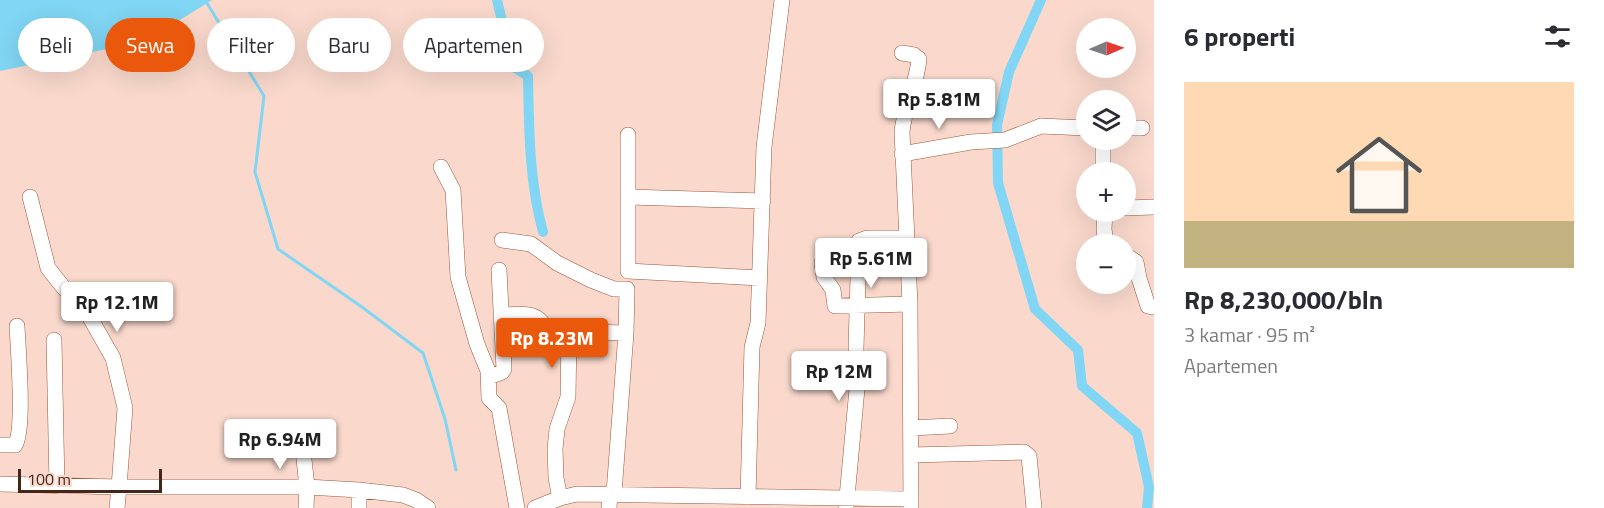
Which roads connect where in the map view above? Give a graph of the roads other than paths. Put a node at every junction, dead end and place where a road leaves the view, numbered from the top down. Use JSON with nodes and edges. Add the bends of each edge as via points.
{"nodes":[{"id":1,"x":782,"y":0,"type":"edge"},
{"id":2,"x":903,"y":53,"type":"dead end"},
{"id":3,"x":1076,"y":128,"type":"edge"},
{"id":4,"x":1136,"y":128,"type":"edge"},
{"id":5,"x":1142,"y":128,"type":"dead end"},
{"id":6,"x":628,"y":135,"type":"dead end"},
{"id":7,"x":902,"y":154,"type":"junction"},
{"id":8,"x":441,"y":167,"type":"dead end"},
{"id":9,"x":30,"y":197,"type":"dead end"},
{"id":10,"x":628,"y":197,"type":"junction"},
{"id":11,"x":763,"y":201,"type":"junction"},
{"id":12,"x":1154,"y":207,"type":"edge"},
{"id":13,"x":1136,"y":208,"type":"edge"},
{"id":14,"x":907,"y":238,"type":"junction"},
{"id":15,"x":502,"y":240,"type":"dead end"},
{"id":16,"x":849,"y":261,"type":"dead end"},
{"id":17,"x":1136,"y":262,"type":"edge"},
{"id":18,"x":499,"y":270,"type":"dead end"},
{"id":19,"x":628,"y":271,"type":"junction"},
{"id":20,"x":760,"y":278,"type":"junction"},
{"id":21,"x":627,"y":289,"type":"junction"},
{"id":22,"x":910,"y":304,"type":"junction"},
{"id":23,"x":857,"y":306,"type":"junction"},
{"id":24,"x":1154,"y":307,"type":"edge"},
{"id":25,"x":502,"y":315,"type":"junction"},
{"id":26,"x":17,"y":326,"type":"dead end"},
{"id":27,"x":569,"y":333,"type":"junction"},
{"id":28,"x":626,"y":333,"type":"junction"},
{"id":29,"x":54,"y":340,"type":"dead end"},
{"id":30,"x":489,"y":377,"type":"junction"},
{"id":31,"x":951,"y":426,"type":"dead end"},
{"id":32,"x":911,"y":428,"type":"junction"},
{"id":33,"x":302,"y":441,"type":"dead end"},
{"id":34,"x":0,"y":446,"type":"edge"},
{"id":35,"x":911,"y":455,"type":"junction"},
{"id":36,"x":0,"y":484,"type":"edge"},
{"id":37,"x":57,"y":486,"type":"junction"},
{"id":38,"x":119,"y":487,"type":"junction"},
{"id":39,"x":307,"y":487,"type":"junction"},
{"id":40,"x":359,"y":490,"type":"junction"},
{"id":41,"x":748,"y":497,"type":"junction"},
{"id":42,"x":560,"y":498,"type":"junction"},
{"id":43,"x":611,"y":498,"type":"edge"},
{"id":44,"x":403,"y":502,"type":"edge"},
{"id":45,"x":689,"y":502,"type":"edge"},
{"id":46,"x":730,"y":502,"type":"edge"},
{"id":47,"x":766,"y":503,"type":"edge"},
{"id":48,"x":813,"y":503,"type":"edge"},
{"id":49,"x":847,"y":503,"type":"edge"},
{"id":50,"x":911,"y":504,"type":"edge"},
{"id":51,"x":117,"y":508,"type":"edge"},
{"id":52,"x":306,"y":508,"type":"edge"},
{"id":53,"x":359,"y":508,"type":"edge"},
{"id":54,"x":428,"y":508,"type":"edge"},
{"id":55,"x":517,"y":508,"type":"edge"},
{"id":56,"x":534,"y":508,"type":"edge"},
{"id":57,"x":1034,"y":508,"type":"edge"}],
"edges":[{"from":1,"to":11,"type":"street","via":[[765,147]]},
{"from":2,"to":7,"type":"street","via":[[919,59],[903,118]]},
{"from":3,"to":7,"type":"street","via":[[1041,126],[1005,140]]},
{"from":4,"to":5,"type":"street"},
{"from":6,"to":10,"type":"street"},
{"from":7,"to":14,"type":"street"},
{"from":8,"to":30,"type":"street","via":[[453,190],[458,277]]},
{"from":9,"to":38,"type":"street","via":[[48,268],[84,308],[113,358],[125,408]]},
{"from":10,"to":11,"type":"street"},
{"from":10,"to":19,"type":"street"},
{"from":11,"to":20,"type":"street"},
{"from":12,"to":13,"type":"street"},
{"from":14,"to":22,"type":"street"},
{"from":14,"to":23,"type":"street","via":[[859,241]]},
{"from":15,"to":21,"type":"street","via":[[531,244],[591,280],[614,289]]},
{"from":16,"to":23,"type":"street","via":[[825,261],[821,266],[835,306]]},
{"from":17,"to":24,"type":"street","via":[[1148,306]]},
{"from":18,"to":25,"type":"street"},
{"from":19,"to":20,"type":"street"},
{"from":19,"to":21,"type":"street"},
{"from":20,"to":41,"type":"street","via":[[758,323],[752,347]]},
{"from":21,"to":28,"type":"street"},
{"from":22,"to":23,"type":"street"},
{"from":22,"to":32,"type":"street"},
{"from":23,"to":49,"type":"street","via":[[858,378]]},
{"from":25,"to":27,"type":"street","via":[[531,315],[549,330]]},
{"from":25,"to":30,"type":"street","via":[[504,369]]},
{"from":26,"to":34,"type":"street","via":[[18,440],[15,445]]},
{"from":27,"to":28,"type":"street"},
{"from":27,"to":42,"type":"street","via":[[568,397],[555,449]]},
{"from":28,"to":43,"type":"street"},
{"from":29,"to":37,"type":"street"},
{"from":30,"to":55,"type":"street","via":[[489,398],[500,408]]},
{"from":31,"to":32,"type":"street"},
{"from":32,"to":35,"type":"street"},
{"from":33,"to":39,"type":"street"},
{"from":35,"to":50,"type":"street"},
{"from":35,"to":57,"type":"street","via":[[1024,452],[1029,456]]},
{"from":36,"to":37,"type":"street"},
{"from":37,"to":38,"type":"street"},
{"from":38,"to":39,"type":"street"},
{"from":38,"to":51,"type":"street"},
{"from":39,"to":40,"type":"street"},
{"from":39,"to":52,"type":"street"},
{"from":40,"to":44,"type":"street"},
{"from":40,"to":53,"type":"street"},
{"from":41,"to":46,"type":"street"},
{"from":41,"to":47,"type":"street"},
{"from":42,"to":43,"type":"street","via":[[578,494]]},
{"from":42,"to":56,"type":"street"},
{"from":43,"to":45,"type":"street"},
{"from":44,"to":54,"type":"street","via":[[416,500]]},
{"from":45,"to":46,"type":"street"},
{"from":47,"to":48,"type":"street"},
{"from":48,"to":49,"type":"street"},
{"from":49,"to":50,"type":"street"}]}
